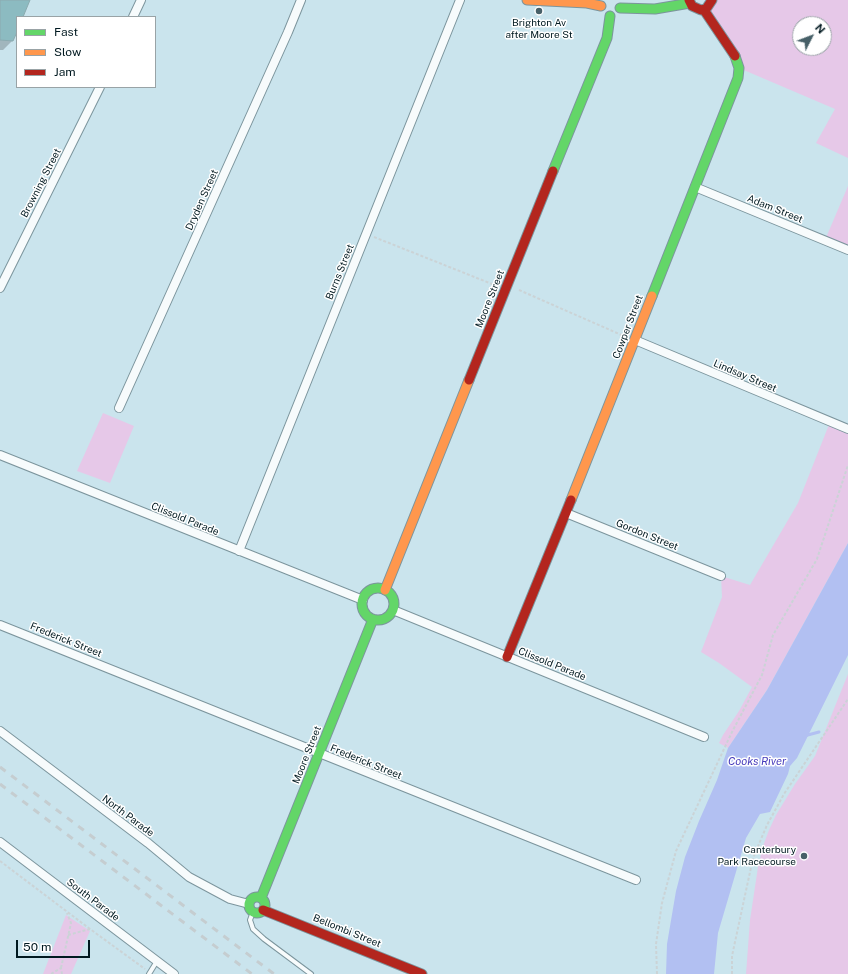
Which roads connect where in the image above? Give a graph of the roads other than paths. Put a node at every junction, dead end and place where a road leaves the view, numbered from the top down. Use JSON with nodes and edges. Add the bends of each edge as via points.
{"nodes":[{"id":1,"x":142,"y":0,"type":"edge"},
{"id":2,"x":301,"y":0,"type":"edge"},
{"id":3,"x":460,"y":0,"type":"edge"},
{"id":4,"x":527,"y":0,"type":"edge"},
{"id":5,"x":712,"y":0,"type":"edge"},
{"id":6,"x":690,"y":2,"type":"edge"},
{"id":7,"x":603,"y":3,"type":"edge"},
{"id":8,"x":619,"y":4,"type":"edge"},
{"id":9,"x":704,"y":10,"type":"junction"},
{"id":10,"x":134,"y":16,"type":"edge"},
{"id":11,"x":610,"y":16,"type":"junction"},
{"id":12,"x":100,"y":88,"type":"edge"},
{"id":13,"x":695,"y":187,"type":"junction"},
{"id":14,"x":848,"y":250,"type":"edge"},
{"id":15,"x":0,"y":288,"type":"edge"},
{"id":16,"x":635,"y":340,"type":"junction"},
{"id":17,"x":120,"y":408,"type":"dead end"},
{"id":18,"x":848,"y":429,"type":"edge"},
{"id":19,"x":0,"y":455,"type":"edge"},
{"id":20,"x":566,"y":513,"type":"junction"},
{"id":21,"x":239,"y":551,"type":"junction"},
{"id":22,"x":721,"y":576,"type":"dead end"},
{"id":23,"x":385,"y":590,"type":"junction"},
{"id":24,"x":363,"y":600,"type":"junction"},
{"id":25,"x":393,"y":610,"type":"junction"},
{"id":26,"x":373,"y":620,"type":"junction"},
{"id":27,"x":0,"y":625,"type":"edge"},
{"id":28,"x":507,"y":656,"type":"junction"},
{"id":29,"x":0,"y":731,"type":"edge"},
{"id":30,"x":704,"y":737,"type":"dead end"},
{"id":31,"x":319,"y":753,"type":"junction"},
{"id":32,"x":0,"y":842,"type":"edge"},
{"id":33,"x":636,"y":880,"type":"dead end"},
{"id":34,"x":261,"y":898,"type":"junction"},
{"id":35,"x":251,"y":908,"type":"junction"},
{"id":36,"x":263,"y":910,"type":"junction"},
{"id":37,"x":157,"y":961,"type":"junction"},
{"id":38,"x":149,"y":973,"type":"edge"},
{"id":39,"x":174,"y":974,"type":"edge"},
{"id":40,"x":311,"y":974,"type":"edge"},
{"id":41,"x":422,"y":974,"type":"edge"}],
"edges":[{"from":1,"to":10,"type":"street"},
{"from":2,"to":17,"type":"street","name":"Dryden Street"},
{"from":3,"to":21,"type":"street","name":"Burns Street"},
{"from":4,"to":7,"type":"street"},
{"from":5,"to":9,"type":"street"},
{"from":6,"to":8,"type":"street","via":[[655,9]]},
{"from":6,"to":9,"type":"street","via":[[698,10]]},
{"from":7,"to":11,"type":"street","via":[[604,12]]},
{"from":8,"to":11,"type":"street","via":[[617,14]]},
{"from":9,"to":13,"type":"street","name":"Cowper Street","via":[[740,68],[731,99]]},
{"from":11,"to":23,"type":"street","name":"Moore Street","via":[[607,38]]},
{"from":12,"to":15,"type":"street","name":"Browning Street"},
{"from":13,"to":14,"type":"street","name":"Adam Street"},
{"from":13,"to":16,"type":"street","name":"Cowper Street"},
{"from":16,"to":18,"type":"street","name":"Lindsay Street"},
{"from":16,"to":20,"type":"street","name":"Cowper Street"},
{"from":19,"to":21,"type":"street","name":"Clissold Parade"},
{"from":20,"to":22,"type":"street","name":"Gordon Street"},
{"from":20,"to":28,"type":"street","name":"Cowper Street"},
{"from":21,"to":24,"type":"street","name":"Clissold Parade"},
{"from":23,"to":24,"type":"street","via":[[374,589]]},
{"from":23,"to":25,"type":"street","via":[[394,600]]},
{"from":24,"to":26,"type":"street","via":[[364,611]]},
{"from":25,"to":26,"type":"street","via":[[386,619]]},
{"from":25,"to":28,"type":"street","name":"Clissold Parade"},
{"from":26,"to":31,"type":"street","name":"Moore Street"},
{"from":27,"to":31,"type":"street","name":"Frederick Street"},
{"from":28,"to":30,"type":"street","name":"Clissold Parade"},
{"from":29,"to":35,"type":"street","name":"North Parade","via":[[189,877]]},
{"from":31,"to":33,"type":"street","name":"Frederick Street"},
{"from":31,"to":34,"type":"street","name":"Moore Street"},
{"from":32,"to":37,"type":"street","name":"South Parade"},
{"from":34,"to":35,"type":"street","via":[[250,901]]},
{"from":34,"to":36,"type":"street","via":[[265,905]]},
{"from":35,"to":36,"type":"street","via":[[258,913]]},
{"from":35,"to":40,"type":"lane","via":[[250,920],[253,929]]},
{"from":36,"to":41,"type":"street","name":"Bellombi Street"},
{"from":37,"to":38,"type":"lane"},
{"from":37,"to":39,"type":"street","name":"South Parade"}]}
